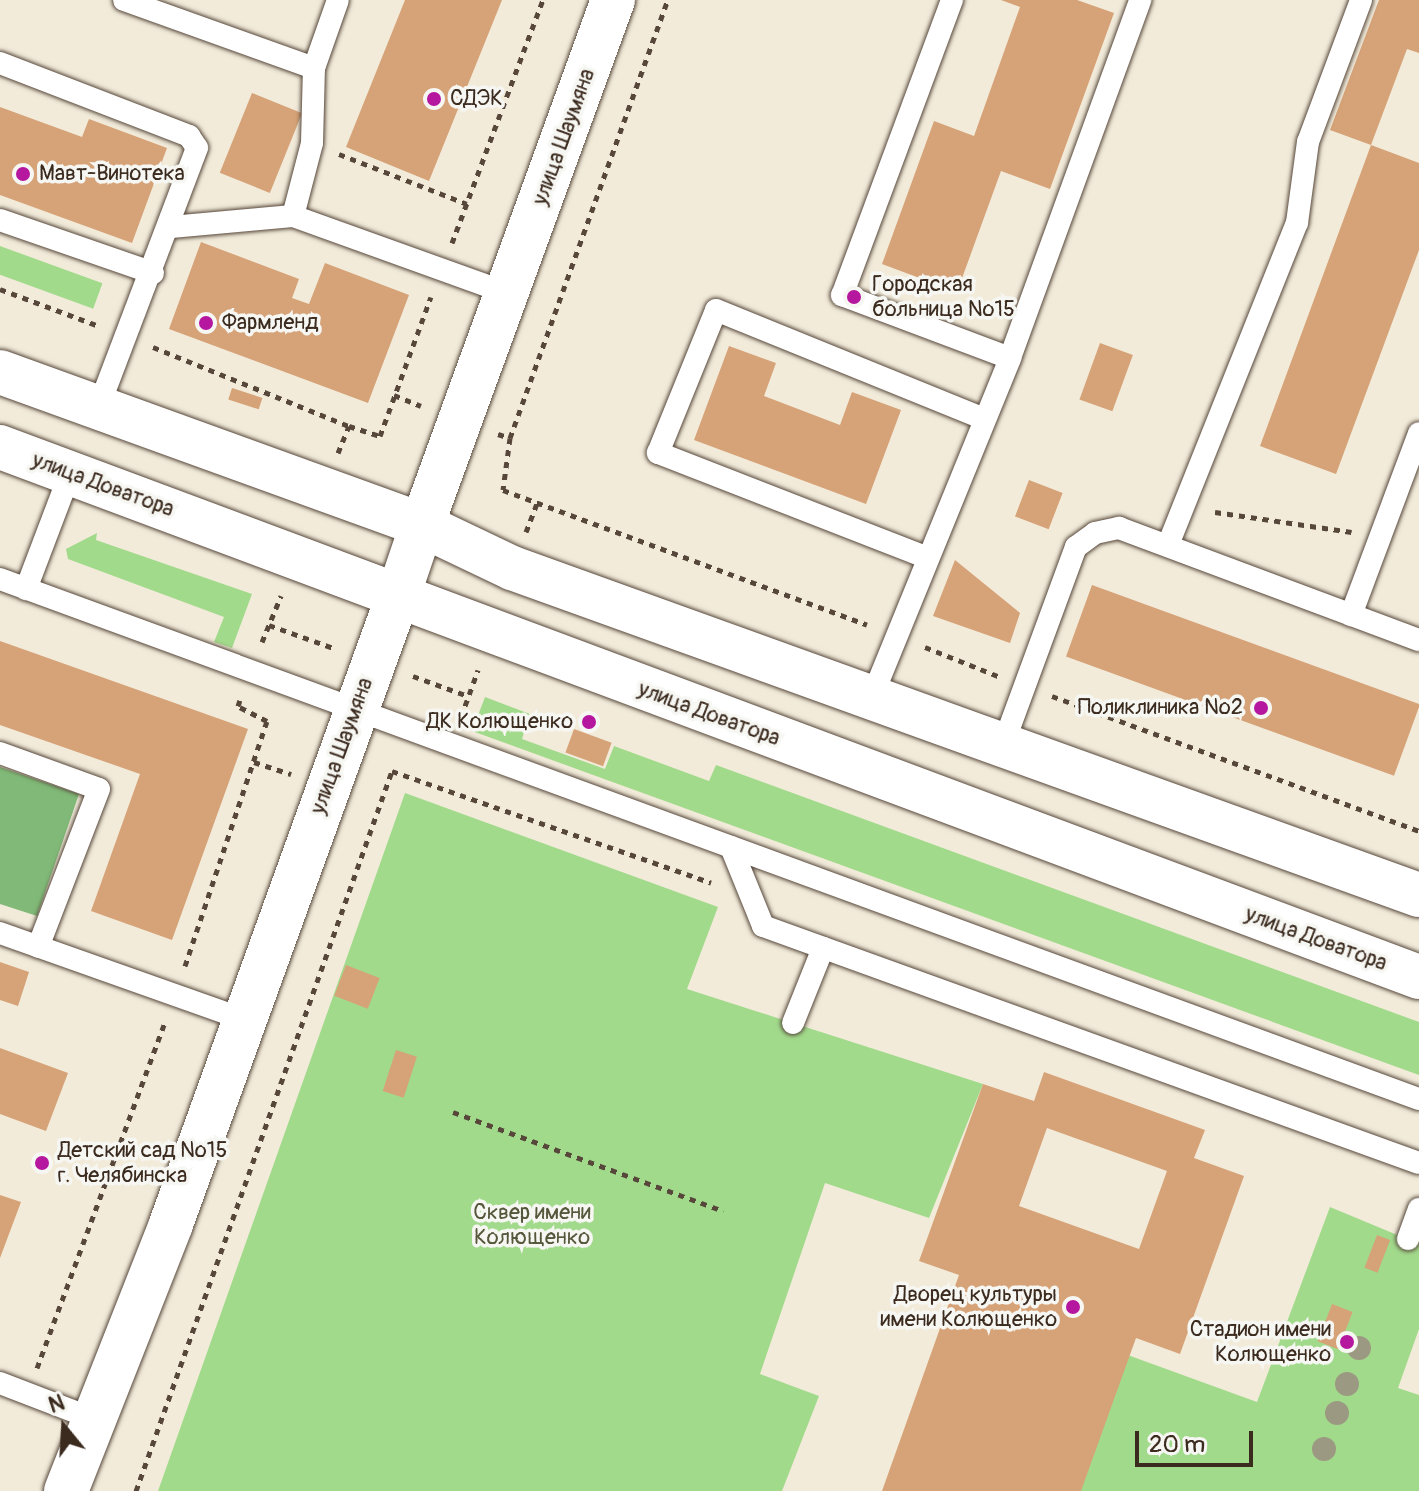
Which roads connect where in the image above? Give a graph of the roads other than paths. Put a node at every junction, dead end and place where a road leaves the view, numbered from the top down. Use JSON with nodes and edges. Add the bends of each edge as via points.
{"nodes":[{"id":1,"x":124,"y":0,"type":"edge"},
{"id":2,"x":338,"y":0,"type":"edge"},
{"id":3,"x":613,"y":0,"type":"edge"},
{"id":4,"x":952,"y":0,"type":"edge"},
{"id":5,"x":1140,"y":0,"type":"edge"},
{"id":6,"x":1361,"y":0,"type":"edge"},
{"id":7,"x":0,"y":63,"type":"edge"},
{"id":8,"x":314,"y":68,"type":"junction"},
{"id":9,"x":293,"y":216,"type":"junction"},
{"id":10,"x":0,"y":220,"type":"edge"},
{"id":11,"x":171,"y":227,"type":"junction"},
{"id":12,"x":153,"y":273,"type":"junction"},
{"id":13,"x":507,"y":293,"type":"junction"},
{"id":14,"x":1010,"y":358,"type":"junction"},
{"id":15,"x":0,"y":372,"type":"edge"},
{"id":16,"x":98,"y":408,"type":"junction"},
{"id":17,"x":985,"y":419,"type":"junction"},
{"id":18,"x":1419,"y":433,"type":"edge"},
{"id":19,"x":0,"y":447,"type":"edge"},
{"id":20,"x":70,"y":473,"type":"junction"},
{"id":21,"x":422,"y":525,"type":"junction"},
{"id":22,"x":1168,"y":545,"type":"junction"},
{"id":23,"x":928,"y":558,"type":"junction"},
{"id":24,"x":0,"y":579,"type":"edge"},
{"id":25,"x":26,"y":589,"type":"junction"},
{"id":26,"x":399,"y":593,"type":"junction"},
{"id":27,"x":1351,"y":615,"type":"junction"},
{"id":28,"x":1419,"y":640,"type":"edge"},
{"id":29,"x":872,"y":697,"type":"junction"},
{"id":30,"x":355,"y":711,"type":"junction"},
{"id":31,"x":1003,"y":745,"type":"junction"},
{"id":32,"x":0,"y":753,"type":"edge"},
{"id":33,"x":731,"y":847,"type":"junction"},
{"id":34,"x":1419,"y":895,"type":"edge"},
{"id":35,"x":0,"y":933,"type":"edge"},
{"id":36,"x":38,"y":947,"type":"junction"},
{"id":37,"x":823,"y":948,"type":"junction"},
{"id":38,"x":1419,"y":977,"type":"edge"},
{"id":39,"x":243,"y":1019,"type":"junction"},
{"id":40,"x":793,"y":1023,"type":"dead end"},
{"id":41,"x":1419,"y":1099,"type":"edge"},
{"id":42,"x":1419,"y":1163,"type":"edge"},
{"id":43,"x":1419,"y":1209,"type":"edge"},
{"id":44,"x":1408,"y":1239,"type":"dead end"},
{"id":45,"x":0,"y":1383,"type":"edge"},
{"id":46,"x":94,"y":1419,"type":"junction"},
{"id":47,"x":66,"y":1491,"type":"edge"}],
"edges":[{"from":1,"to":8,"type":"lane"},
{"from":2,"to":8,"type":"lane"},
{"from":3,"to":13,"type":"main road","name":"улица Шаумяна"},
{"from":4,"to":14,"type":"lane","via":[[842,295]]},
{"from":5,"to":14,"type":"lane"},
{"from":6,"to":22,"type":"lane","via":[[1308,142],[1297,223]]},
{"from":7,"to":11,"type":"lane","via":[[189,136],[197,148],[195,163]]},
{"from":8,"to":9,"type":"lane","via":[[312,143]]},
{"from":9,"to":11,"type":"lane"},
{"from":9,"to":13,"type":"lane"},
{"from":10,"to":12,"type":"lane"},
{"from":11,"to":12,"type":"lane"},
{"from":12,"to":16,"type":"lane"},
{"from":13,"to":21,"type":"main road","name":"улица Шаумяна"},
{"from":14,"to":17,"type":"lane"},
{"from":15,"to":16,"type":"main road"},
{"from":16,"to":21,"type":"main road"},
{"from":17,"to":23,"type":"lane"},
{"from":17,"to":23,"type":"lane","via":[[716,310],[658,453]]},
{"from":18,"to":27,"type":"lane"},
{"from":19,"to":20,"type":"main road","name":"улица Доватора"},
{"from":20,"to":25,"type":"lane"},
{"from":20,"to":26,"type":"main road","name":"улица Доватора"},
{"from":21,"to":26,"type":"main road","name":"улица Шаумяна"},
{"from":21,"to":29,"type":"main road","via":[[512,568]]},
{"from":22,"to":27,"type":"lane"},
{"from":22,"to":31,"type":"lane","via":[[1119,528],[1095,533],[1076,547]]},
{"from":23,"to":29,"type":"lane"},
{"from":24,"to":25,"type":"lane"},
{"from":25,"to":30,"type":"lane"},
{"from":26,"to":30,"type":"main road","name":"улица Шаумяна"},
{"from":26,"to":38,"type":"main road","name":"улица Доватора","via":[[491,634]]},
{"from":27,"to":28,"type":"lane"},
{"from":29,"to":31,"type":"main road"},
{"from":30,"to":33,"type":"lane"},
{"from":30,"to":39,"type":"main road","name":"улица Шаумяна"},
{"from":31,"to":34,"type":"main road"},
{"from":32,"to":36,"type":"lane","via":[[99,789]]},
{"from":33,"to":37,"type":"lane","via":[[763,926]]},
{"from":33,"to":41,"type":"lane"},
{"from":35,"to":36,"type":"lane"},
{"from":36,"to":39,"type":"lane"},
{"from":37,"to":40,"type":"lane"},
{"from":37,"to":42,"type":"lane"},
{"from":39,"to":46,"type":"main road","name":"улица Шаумяна"},
{"from":43,"to":44,"type":"lane"},
{"from":45,"to":46,"type":"lane"},
{"from":46,"to":47,"type":"main road","name":"улица Шаумяна"}]}
